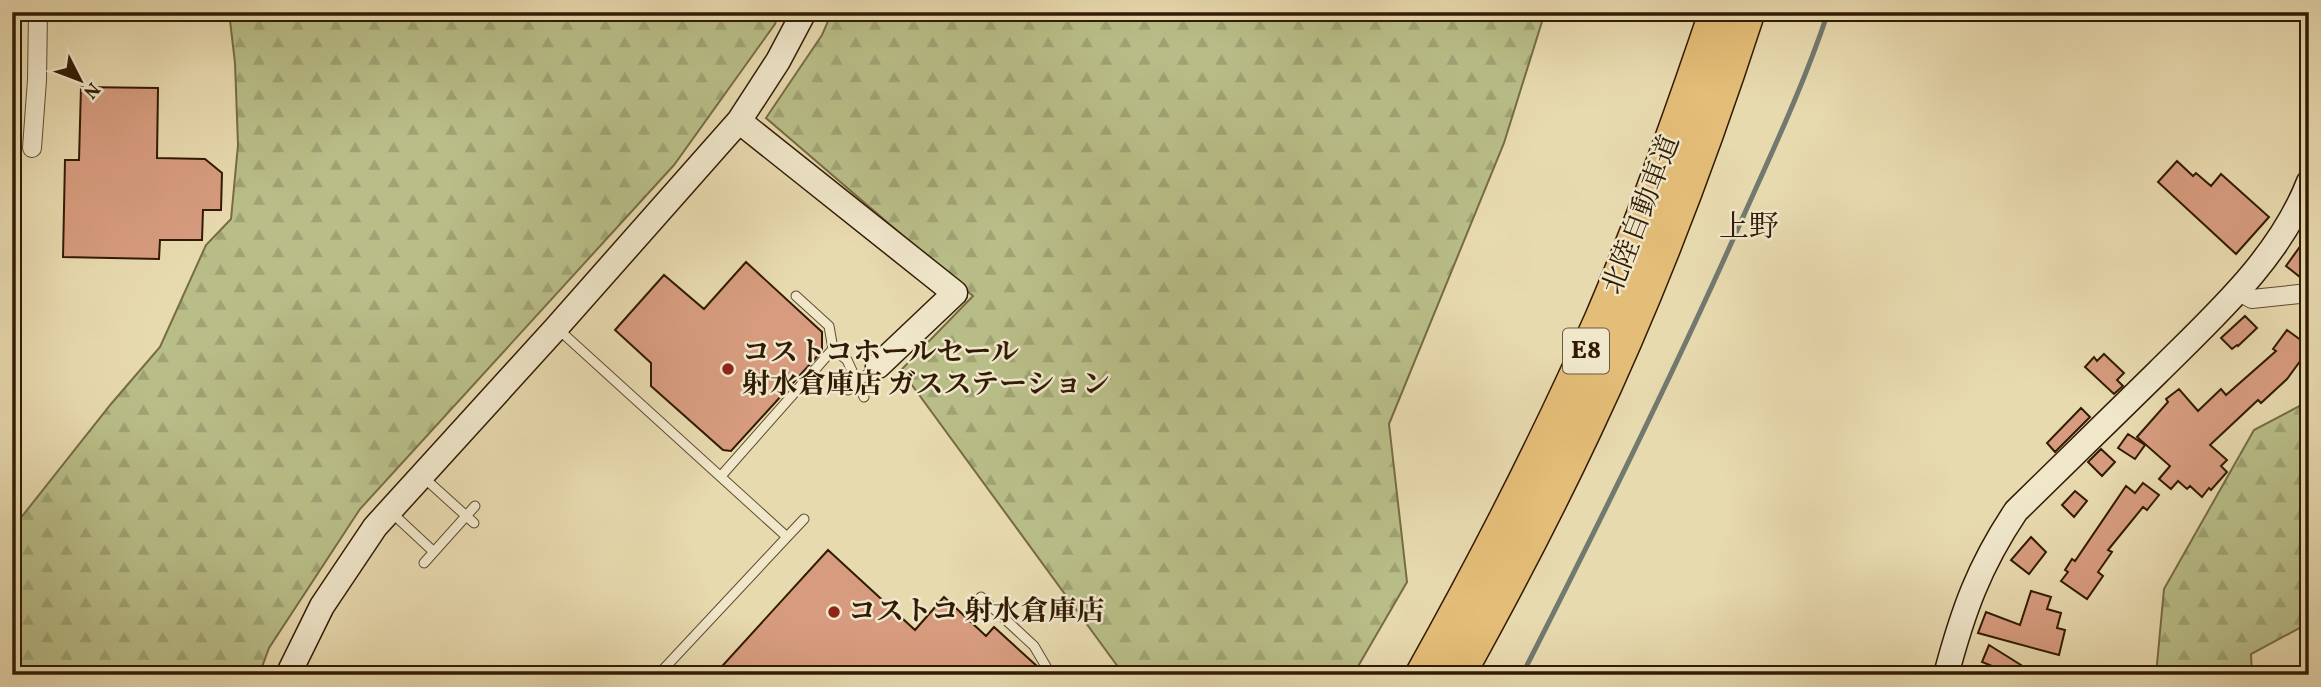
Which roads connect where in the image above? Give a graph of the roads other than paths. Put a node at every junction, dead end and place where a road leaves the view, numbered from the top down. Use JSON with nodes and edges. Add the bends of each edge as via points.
{"nodes":[{"id":1,"x":38,"y":12,"type":"edge"},
{"id":2,"x":804,"y":12,"type":"edge"},
{"id":3,"x":1716,"y":12,"type":"edge"},
{"id":4,"x":1748,"y":12,"type":"edge"},
{"id":5,"x":1755,"y":12,"type":"edge"},
{"id":6,"x":1713,"y":120,"type":"junction"},
{"id":7,"x":739,"y":121,"type":"junction"},
{"id":8,"x":32,"y":148,"type":"dead end"},
{"id":9,"x":2309,"y":182,"type":"edge"},
{"id":10,"x":2237,"y":291,"type":"junction"},
{"id":11,"x":2309,"y":293,"type":"edge"},
{"id":12,"x":796,"y":296,"type":"dead end"},
{"id":13,"x":556,"y":328,"type":"junction"},
{"id":14,"x":833,"y":349,"type":"junction"},
{"id":15,"x":878,"y":366,"type":"joint"},
{"id":16,"x":856,"y":383,"type":"junction"},
{"id":17,"x":848,"y":390,"type":"dead end"},
{"id":18,"x":864,"y":397,"type":"dead end"},
{"id":19,"x":421,"y":475,"type":"junction"},
{"id":20,"x":721,"y":476,"type":"junction"},
{"id":21,"x":475,"y":506,"type":"dead end"},
{"id":22,"x":389,"y":511,"type":"junction"},
{"id":23,"x":466,"y":516,"type":"junction"},
{"id":24,"x":804,"y":519,"type":"dead end"},
{"id":25,"x":474,"y":523,"type":"dead end"},
{"id":26,"x":788,"y":537,"type":"junction"},
{"id":27,"x":433,"y":552,"type":"junction"},
{"id":28,"x":424,"y":563,"type":"dead end"},
{"id":29,"x":981,"y":597,"type":"dead end"},
{"id":30,"x":288,"y":675,"type":"edge"},
{"id":31,"x":658,"y":675,"type":"edge"},
{"id":32,"x":1051,"y":675,"type":"edge"},
{"id":33,"x":1422,"y":675,"type":"edge"},
{"id":34,"x":1458,"y":675,"type":"edge"},
{"id":35,"x":1945,"y":675,"type":"edge"}],
"edges":[{"from":1,"to":8,"type":"street"},
{"from":2,"to":7,"type":"street"},
{"from":3,"to":33,"type":"highway","name":"北陸自動車道","number":"E8","via":[[1679,121],[1601,318],[1512,509]]},
{"from":4,"to":6,"type":"highway","name":"北陸自動車道","number":"E8"},
{"from":5,"to":6,"type":"highway"},
{"from":6,"to":34,"type":"highway","name":"北陸自動車道","number":"E8","via":[[1585,428]]},
{"from":7,"to":13,"type":"street"},
{"from":7,"to":15,"type":"street","via":[[955,293]]},
{"from":9,"to":10,"type":"street","via":[[2283,233]]},
{"from":10,"to":11,"type":"street","via":[[2252,299]]},
{"from":10,"to":35,"type":"street","via":[[2016,511],[1975,583]]},
{"from":12,"to":14,"type":"lane","via":[[829,326]]},
{"from":13,"to":19,"type":"street"},
{"from":13,"to":20,"type":"lane"},
{"from":14,"to":16,"type":"lane","via":[[847,360]]},
{"from":14,"to":20,"type":"lane"},
{"from":15,"to":16,"type":"lane"},
{"from":16,"to":17,"type":"lane"},
{"from":16,"to":18,"type":"lane"},
{"from":19,"to":22,"type":"street"},
{"from":19,"to":23,"type":"lane"},
{"from":20,"to":26,"type":"lane"},
{"from":21,"to":23,"type":"lane"},
{"from":22,"to":27,"type":"lane"},
{"from":22,"to":30,"type":"street","via":[[328,596]]},
{"from":23,"to":25,"type":"lane"},
{"from":23,"to":27,"type":"lane"},
{"from":24,"to":26,"type":"lane"},
{"from":26,"to":31,"type":"lane"},
{"from":27,"to":28,"type":"lane"},
{"from":29,"to":32,"type":"lane","via":[[1034,646]]}]}
